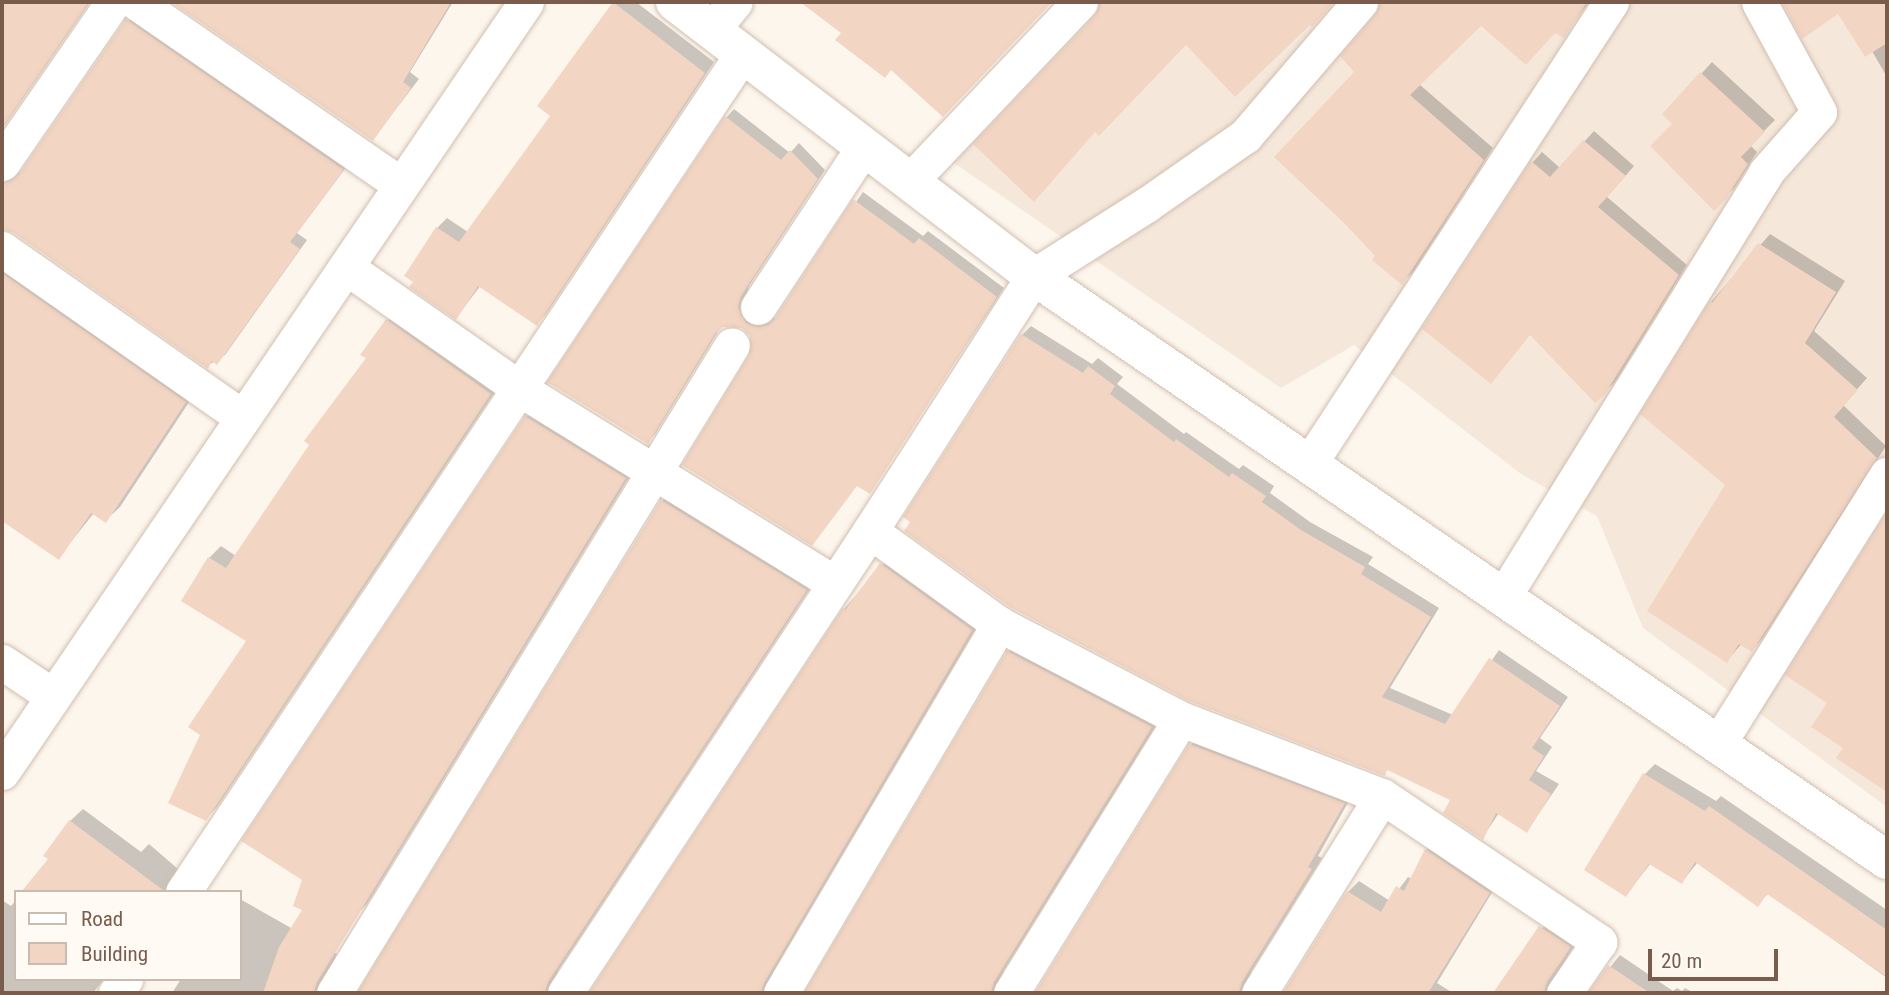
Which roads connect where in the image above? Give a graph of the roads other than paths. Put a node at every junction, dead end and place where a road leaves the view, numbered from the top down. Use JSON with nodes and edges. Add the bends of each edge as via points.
{"nodes":[{"id":1,"x":113,"y":2,"type":"edge"},
{"id":2,"x":136,"y":2,"type":"edge"},
{"id":3,"x":526,"y":2,"type":"edge"},
{"id":4,"x":675,"y":2,"type":"edge"},
{"id":5,"x":1080,"y":2,"type":"edge"},
{"id":6,"x":1360,"y":2,"type":"edge"},
{"id":7,"x":1611,"y":2,"type":"edge"},
{"id":8,"x":1759,"y":2,"type":"edge"},
{"id":9,"x":723,"y":16,"type":"edge"},
{"id":10,"x":743,"y":53,"type":"junction"},
{"id":11,"x":864,"y":146,"type":"junction"},
{"id":12,"x":2,"y":163,"type":"edge"},
{"id":13,"x":910,"y":181,"type":"junction"},
{"id":14,"x":401,"y":185,"type":"junction"},
{"id":15,"x":2,"y":249,"type":"edge"},
{"id":16,"x":346,"y":267,"type":"junction"},
{"id":17,"x":1034,"y":276,"type":"junction"},
{"id":18,"x":758,"y":307,"type":"dead end"},
{"id":19,"x":732,"y":345,"type":"dead end"},
{"id":20,"x":520,"y":389,"type":"junction"},
{"id":21,"x":243,"y":418,"type":"junction"},
{"id":22,"x":1309,"y":464,"type":"junction"},
{"id":23,"x":654,"y":470,"type":"junction"},
{"id":24,"x":1887,"y":475,"type":"edge"},
{"id":25,"x":870,"y":531,"type":"junction"},
{"id":26,"x":834,"y":583,"type":"junction"},
{"id":27,"x":1503,"y":597,"type":"junction"},
{"id":28,"x":999,"y":624,"type":"junction"},
{"id":29,"x":2,"y":662,"type":"edge"},
{"id":30,"x":53,"y":696,"type":"junction"},
{"id":31,"x":1181,"y":719,"type":"junction"},
{"id":32,"x":1718,"y":744,"type":"junction"},
{"id":33,"x":2,"y":772,"type":"edge"},
{"id":34,"x":1382,"y":796,"type":"junction"},
{"id":35,"x":1887,"y":860,"type":"edge"},
{"id":36,"x":184,"y":890,"type":"edge"},
{"id":37,"x":334,"y":993,"type":"edge"},
{"id":38,"x":565,"y":993,"type":"edge"},
{"id":39,"x":781,"y":993,"type":"edge"},
{"id":40,"x":1011,"y":993,"type":"edge"},
{"id":41,"x":1259,"y":993,"type":"edge"},
{"id":42,"x":1564,"y":993,"type":"edge"}],
"edges":[{"from":1,"to":12,"type":"street"},
{"from":2,"to":14,"type":"street"},
{"from":3,"to":14,"type":"street"},
{"from":4,"to":9,"type":"main road"},
{"from":5,"to":13,"type":"street"},
{"from":6,"to":17,"type":"street","via":[[1245,136]]},
{"from":7,"to":22,"type":"street"},
{"from":8,"to":27,"type":"street","via":[[1819,112],[1766,172]]},
{"from":9,"to":10,"type":"main road"},
{"from":10,"to":11,"type":"main road"},
{"from":10,"to":20,"type":"street"},
{"from":11,"to":13,"type":"main road"},
{"from":11,"to":18,"type":"street"},
{"from":13,"to":17,"type":"main road"},
{"from":14,"to":16,"type":"street"},
{"from":15,"to":21,"type":"street"},
{"from":16,"to":20,"type":"street"},
{"from":16,"to":21,"type":"street"},
{"from":17,"to":22,"type":"main road"},
{"from":17,"to":25,"type":"street"},
{"from":19,"to":23,"type":"street"},
{"from":20,"to":23,"type":"street"},
{"from":20,"to":36,"type":"street"},
{"from":21,"to":30,"type":"street"},
{"from":22,"to":27,"type":"main road"},
{"from":23,"to":26,"type":"street"},
{"from":23,"to":37,"type":"street"},
{"from":24,"to":32,"type":"street"},
{"from":25,"to":26,"type":"street"},
{"from":25,"to":28,"type":"street"},
{"from":26,"to":38,"type":"street"},
{"from":27,"to":32,"type":"main road"},
{"from":28,"to":31,"type":"street"},
{"from":28,"to":39,"type":"street"},
{"from":29,"to":30,"type":"street"},
{"from":30,"to":33,"type":"street"},
{"from":31,"to":34,"type":"street"},
{"from":31,"to":40,"type":"street"},
{"from":32,"to":35,"type":"main road"},
{"from":34,"to":41,"type":"street"},
{"from":34,"to":42,"type":"street","via":[[1600,942]]}]}
